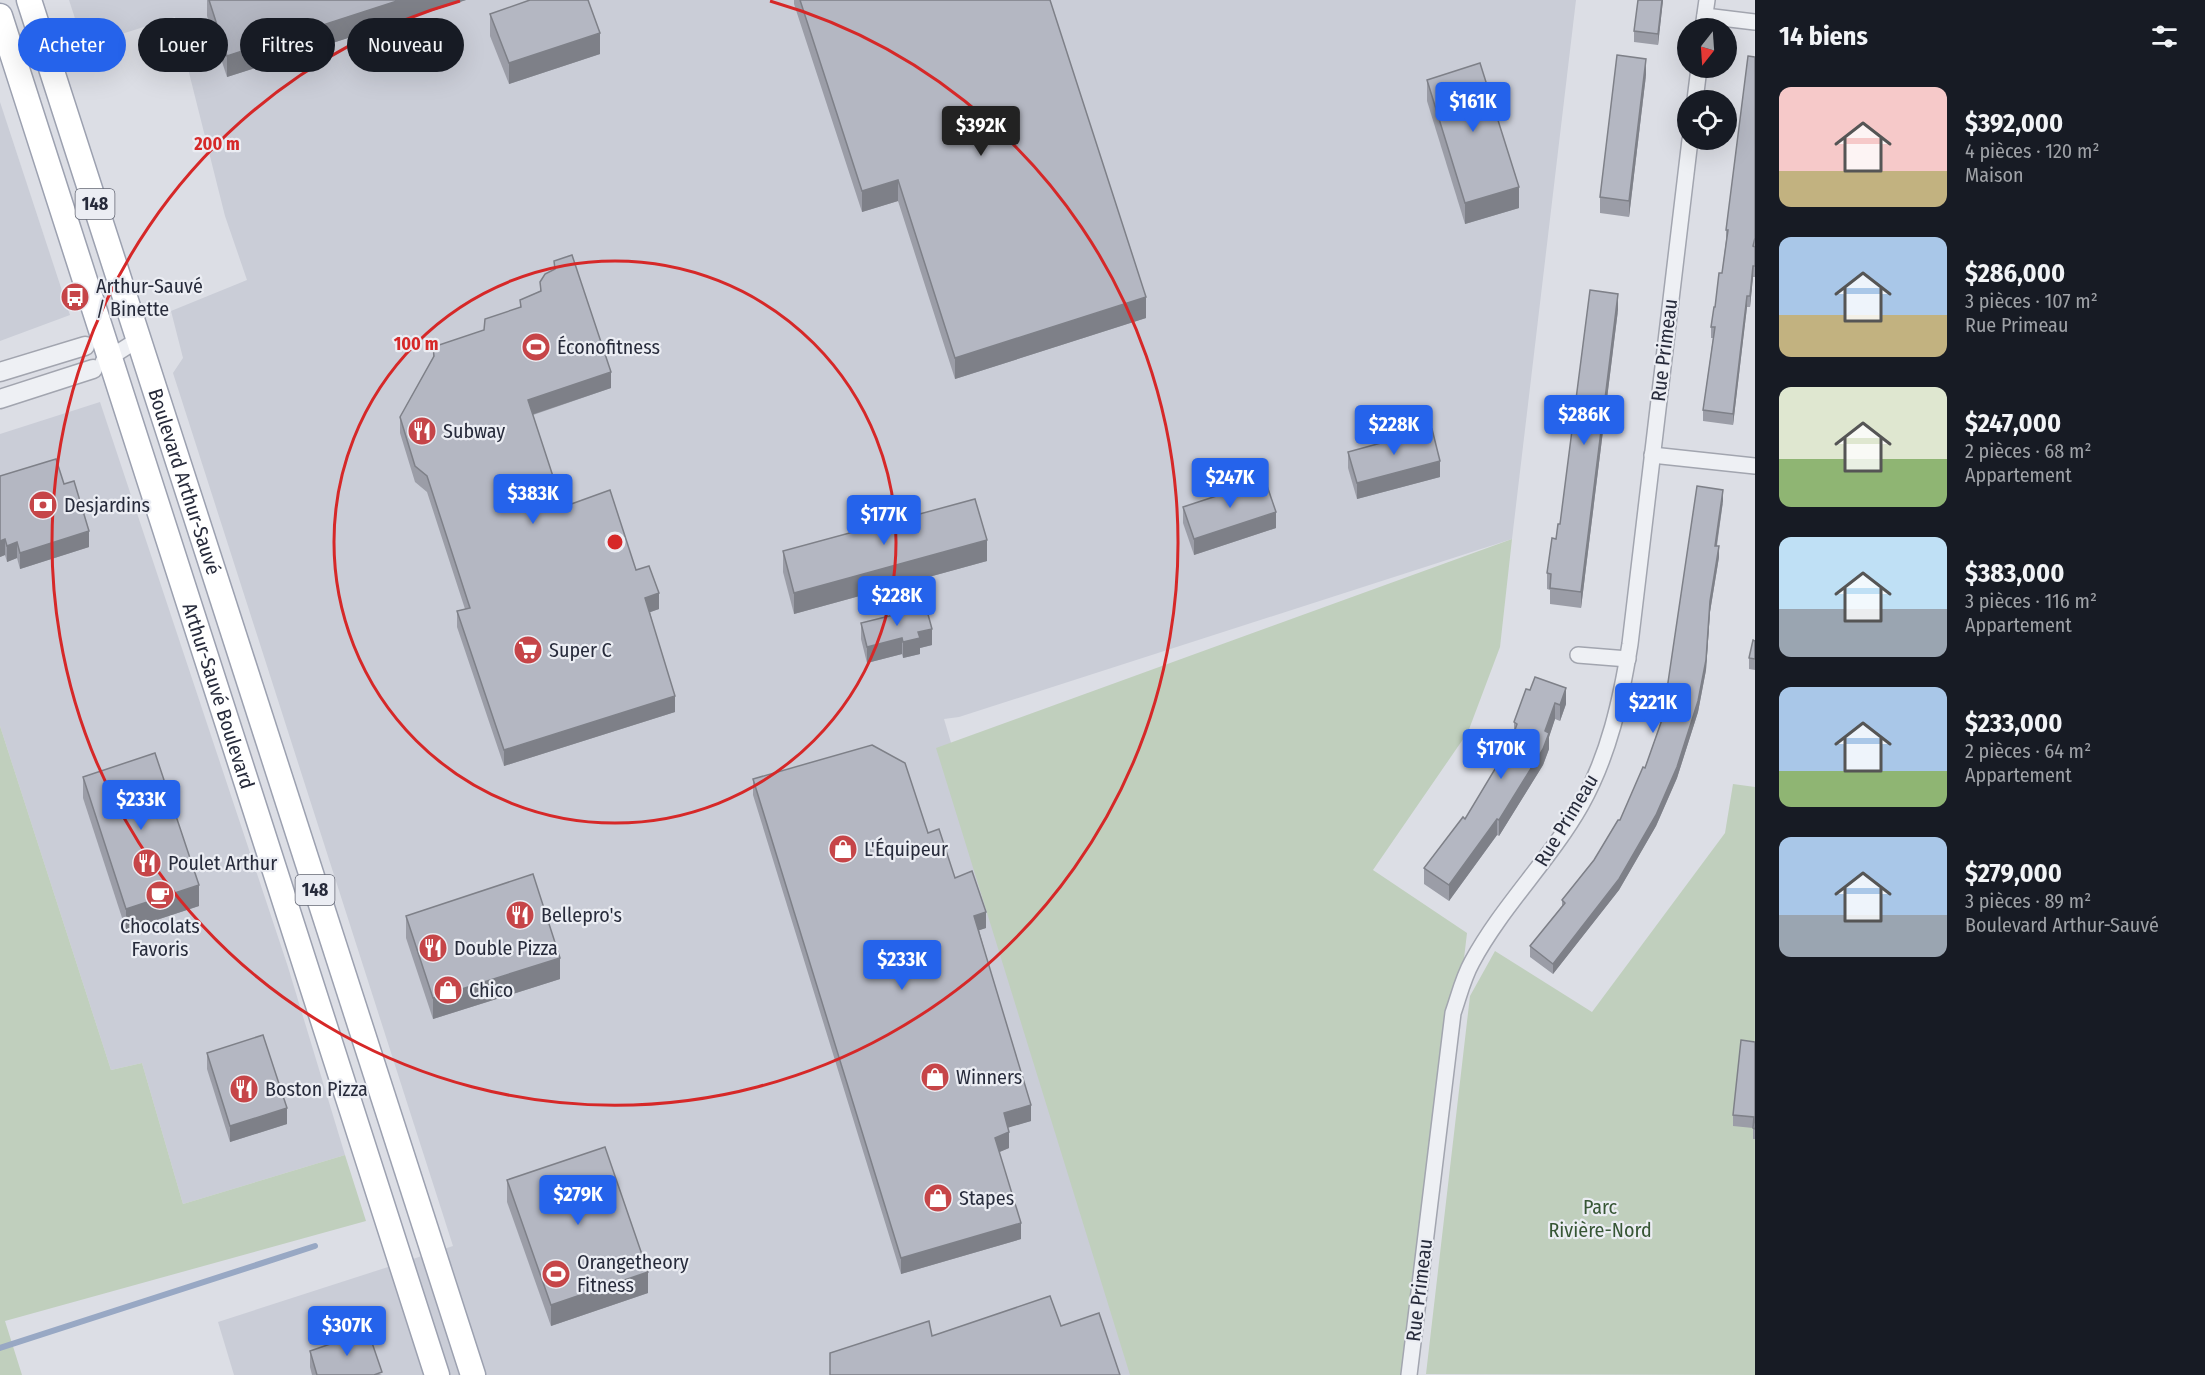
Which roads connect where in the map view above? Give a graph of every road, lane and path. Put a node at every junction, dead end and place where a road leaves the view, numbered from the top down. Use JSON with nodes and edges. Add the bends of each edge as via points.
{"nodes":[{"id":1,"x":29,"y":0,"type":"edge"},
{"id":2,"x":1707,"y":0,"type":"edge"},
{"id":3,"x":0,"y":16,"type":"edge"},
{"id":4,"x":1705,"y":18,"type":"edge"},
{"id":5,"x":1737,"y":22,"type":"edge"},
{"id":6,"x":1755,"y":22,"type":"edge"},
{"id":7,"x":1689,"y":150,"type":"edge"},
{"id":8,"x":139,"y":339,"type":"junction"},
{"id":9,"x":98,"y":354,"type":"junction"},
{"id":10,"x":0,"y":372,"type":"edge"},
{"id":11,"x":0,"y":399,"type":"edge"},
{"id":12,"x":1652,"y":454,"type":"junction"},
{"id":13,"x":1755,"y":466,"type":"edge"},
{"id":14,"x":1578,"y":654,"type":"dead end"},
{"id":15,"x":1628,"y":659,"type":"junction"},
{"id":16,"x":438,"y":1375,"type":"edge"},
{"id":17,"x":473,"y":1375,"type":"edge"},
{"id":18,"x":1409,"y":1375,"type":"edge"}],
"edges":[{"from":1,"to":8,"type":"main road","number":"148"},
{"from":2,"to":4,"type":"street"},
{"from":3,"to":9,"type":"main road","name":"Arthur-Sauvé Boulevard","number":"148"},
{"from":5,"to":6,"type":"street"},
{"from":7,"to":12,"type":"street","name":"Rue Primeau"},
{"from":8,"to":9,"type":"street"},
{"from":8,"to":17,"type":"main road","name":"Boulevard Arthur-Sauvé","number":"148"},
{"from":9,"to":10,"type":"street"},
{"from":9,"to":11,"type":"street"},
{"from":9,"to":16,"type":"main road","name":"Arthur-Sauvé Boulevard","number":"148"},
{"from":12,"to":13,"type":"street"},
{"from":12,"to":15,"type":"street","name":"Rue Primeau"},
{"from":14,"to":15,"type":"street"},
{"from":15,"to":18,"type":"street","name":"Rue Primeau","via":[[1612,733],[1581,804],[1485,940],[1461,986],[1453,1013]]}]}
